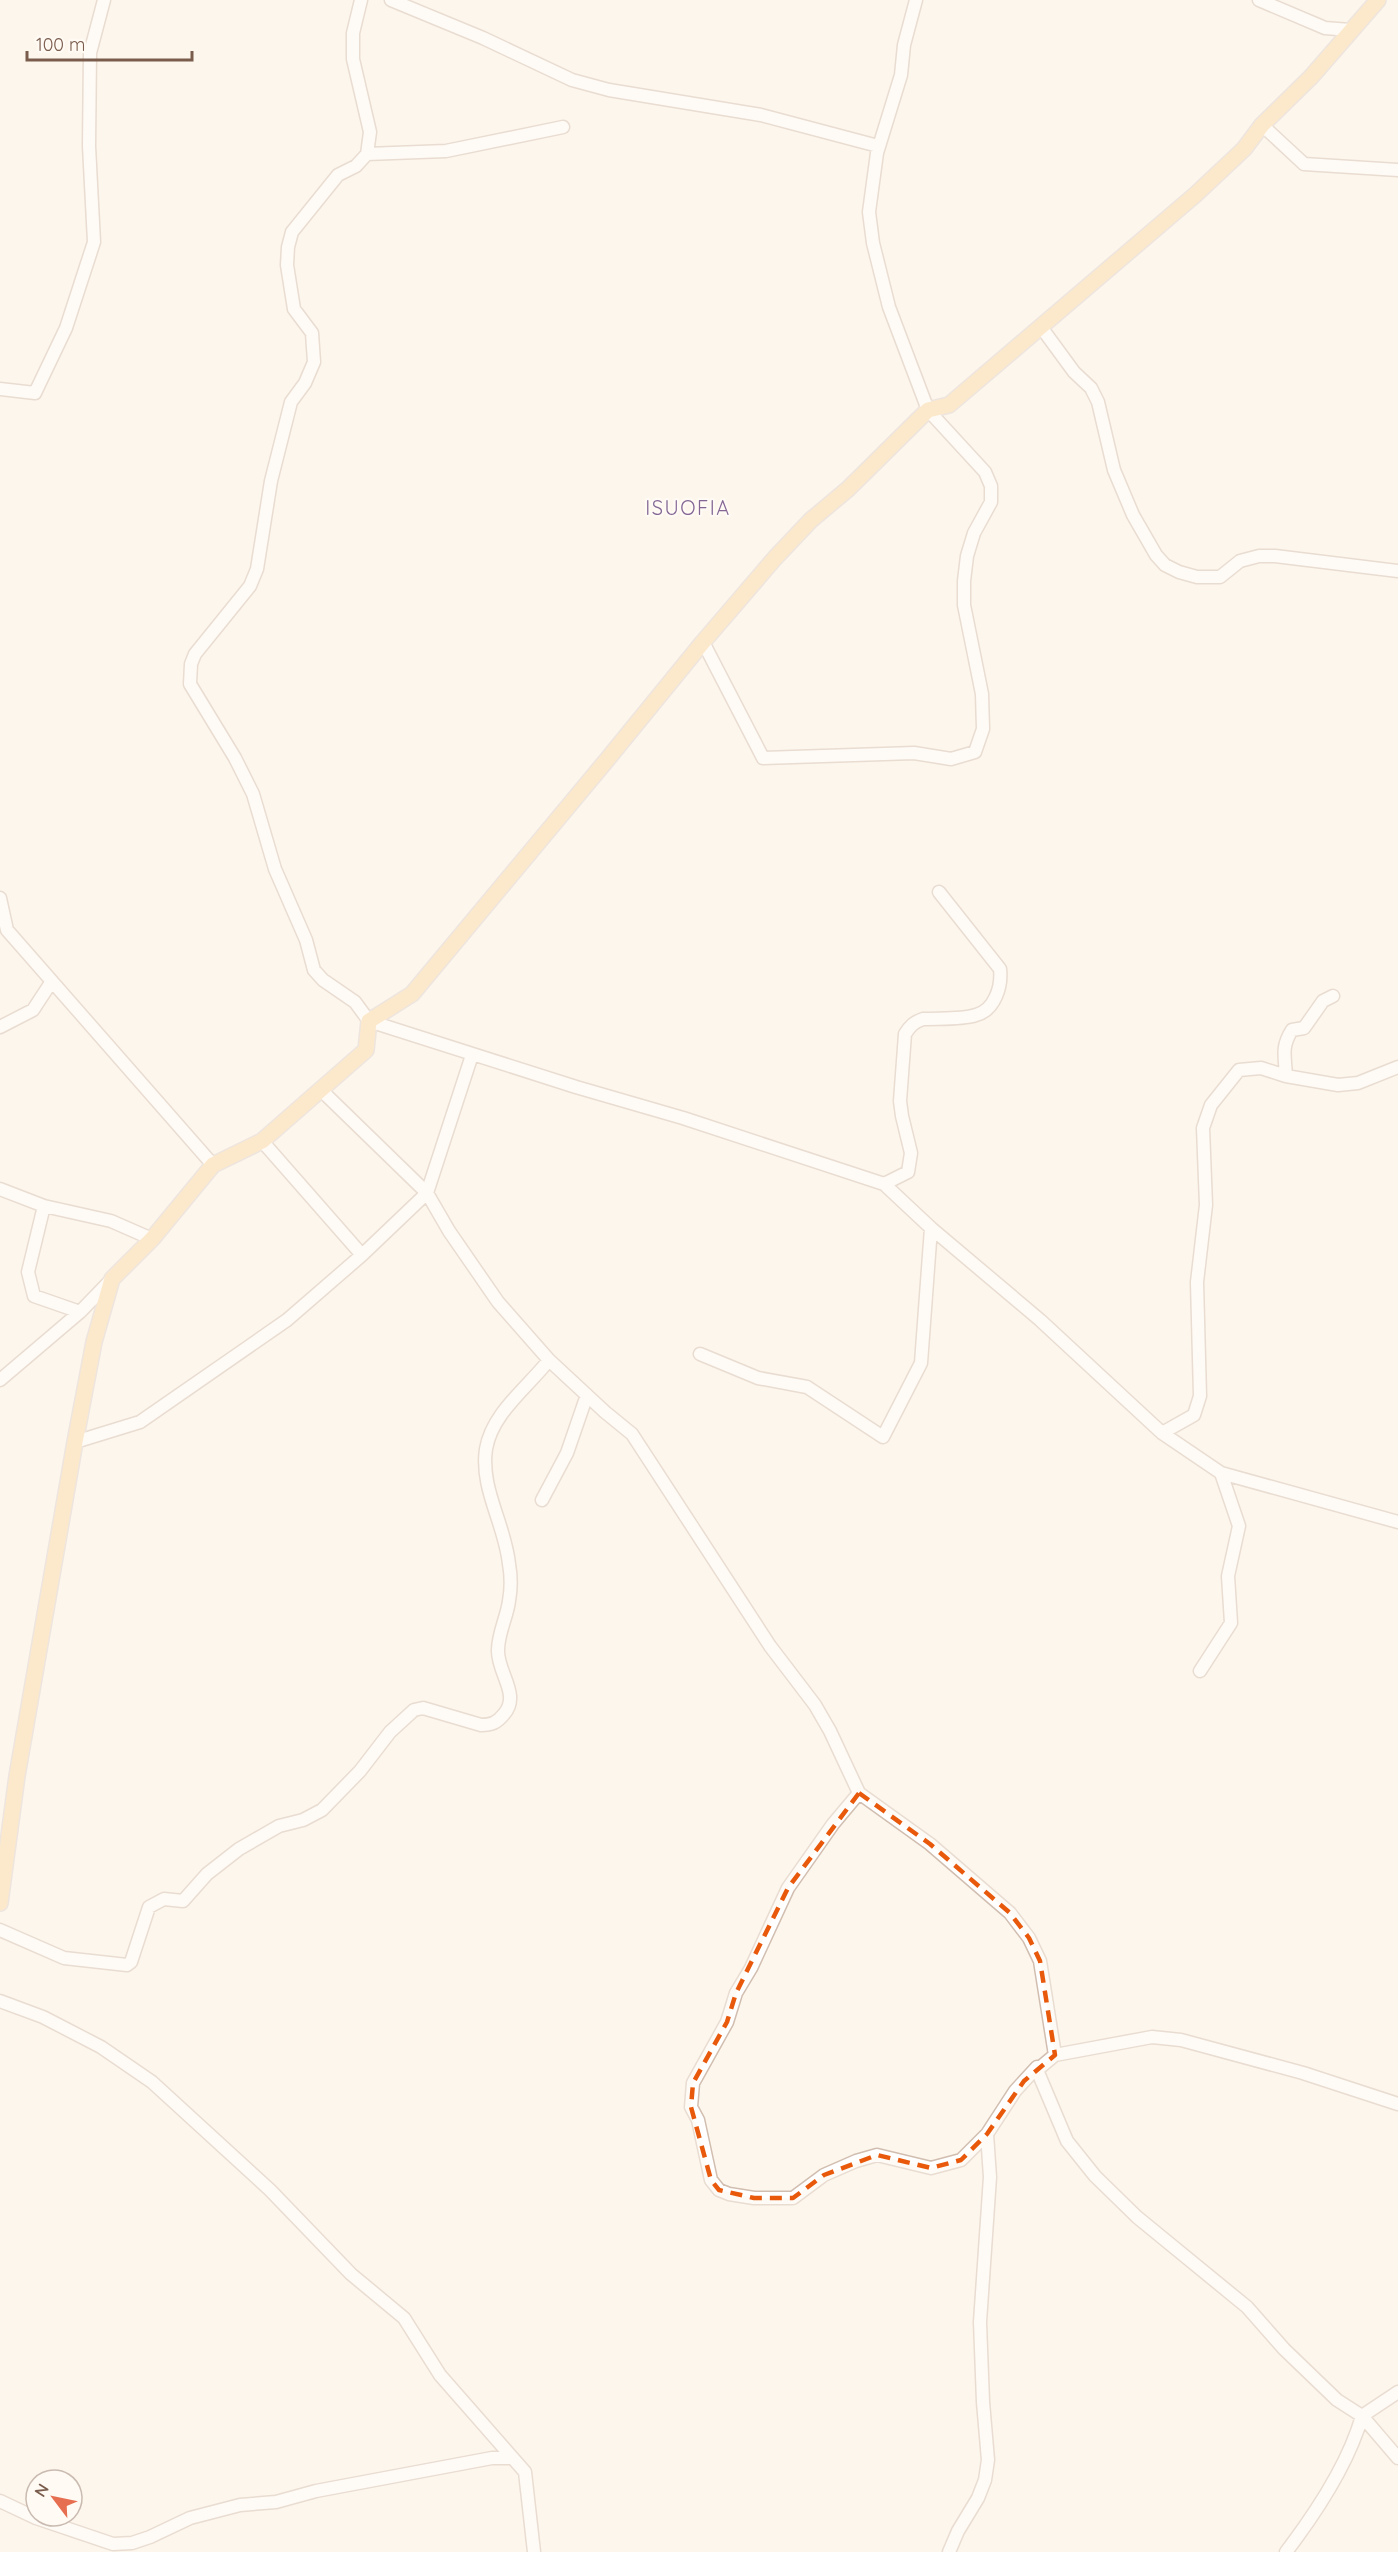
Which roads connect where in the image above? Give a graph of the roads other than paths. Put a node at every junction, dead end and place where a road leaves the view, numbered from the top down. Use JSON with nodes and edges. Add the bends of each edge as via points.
{"nodes":[{"id":1,"x":104,"y":0,"type":"edge"},
{"id":2,"x":361,"y":0,"type":"edge"},
{"id":3,"x":391,"y":0,"type":"edge"},
{"id":4,"x":916,"y":0,"type":"edge"},
{"id":5,"x":1260,"y":0,"type":"edge"},
{"id":6,"x":1378,"y":0,"type":"edge"},
{"id":7,"x":1350,"y":30,"type":"junction"},
{"id":8,"x":1262,"y":125,"type":"junction"},
{"id":9,"x":562,"y":128,"type":"dead end"},
{"id":10,"x":878,"y":146,"type":"junction"},
{"id":11,"x":367,"y":154,"type":"junction"},
{"id":12,"x":1398,"y":170,"type":"edge"},
{"id":13,"x":1041,"y":327,"type":"junction"},
{"id":14,"x":0,"y":389,"type":"edge"},
{"id":15,"x":928,"y":410,"type":"junction"},
{"id":16,"x":1398,"y":572,"type":"edge"},
{"id":17,"x":702,"y":642,"type":"junction"},
{"id":18,"x":939,"y":892,"type":"dead end"},
{"id":19,"x":0,"y":898,"type":"edge"},
{"id":20,"x":52,"y":981,"type":"junction"},
{"id":21,"x":1334,"y":996,"type":"dead end"},
{"id":22,"x":369,"y":1021,"type":"junction"},
{"id":23,"x":0,"y":1027,"type":"edge"},
{"id":24,"x":472,"y":1055,"type":"junction"},
{"id":25,"x":1398,"y":1067,"type":"edge"},
{"id":26,"x":1286,"y":1076,"type":"junction"},
{"id":27,"x":321,"y":1090,"type":"junction"},
{"id":28,"x":262,"y":1141,"type":"junction"},
{"id":29,"x":213,"y":1165,"type":"junction"},
{"id":30,"x":884,"y":1184,"type":"junction"},
{"id":31,"x":0,"y":1190,"type":"edge"},
{"id":32,"x":427,"y":1193,"type":"junction"},
{"id":33,"x":44,"y":1206,"type":"junction"},
{"id":34,"x":931,"y":1228,"type":"junction"},
{"id":35,"x":152,"y":1239,"type":"junction"},
{"id":36,"x":362,"y":1255,"type":"junction"},
{"id":37,"x":112,"y":1279,"type":"junction"},
{"id":38,"x":80,"y":1312,"type":"junction"},
{"id":39,"x":700,"y":1354,"type":"dead end"},
{"id":40,"x":549,"y":1360,"type":"junction"},
{"id":41,"x":0,"y":1380,"type":"edge"},
{"id":42,"x":587,"y":1395,"type":"junction"},
{"id":43,"x":1162,"y":1433,"type":"junction"},
{"id":44,"x":75,"y":1442,"type":"junction"},
{"id":45,"x":1221,"y":1473,"type":"junction"},
{"id":46,"x":542,"y":1500,"type":"dead end"},
{"id":47,"x":1398,"y":1522,"type":"edge"},
{"id":48,"x":1200,"y":1671,"type":"dead end"},
{"id":49,"x":859,"y":1793,"type":"junction"},
{"id":50,"x":0,"y":1903,"type":"edge"},
{"id":51,"x":0,"y":1930,"type":"edge"},
{"id":52,"x":0,"y":2001,"type":"edge"},
{"id":53,"x":1055,"y":2055,"type":"junction"},
{"id":54,"x":1036,"y":2070,"type":"junction"},
{"id":55,"x":1398,"y":2104,"type":"edge"},
{"id":56,"x":987,"y":2134,"type":"junction"},
{"id":57,"x":1398,"y":2392,"type":"edge"},
{"id":58,"x":1362,"y":2416,"type":"junction"},
{"id":59,"x":513,"y":2458,"type":"junction"},
{"id":60,"x":1398,"y":2458,"type":"edge"},
{"id":61,"x":0,"y":2501,"type":"edge"},
{"id":62,"x":534,"y":2552,"type":"edge"},
{"id":63,"x":950,"y":2552,"type":"edge"},
{"id":64,"x":1286,"y":2552,"type":"edge"}],
"edges":[{"from":1,"to":14,"type":"street","via":[[90,53],[94,242],[66,328],[35,393]]},
{"from":2,"to":11,"type":"street","via":[[353,33],[353,59],[370,132]]},
{"from":3,"to":10,"type":"street","via":[[581,82],[761,116]]},
{"from":4,"to":10,"type":"street","via":[[901,75]]},
{"from":5,"to":7,"type":"street","via":[[1325,28]]},
{"from":6,"to":7,"type":"main road"},
{"from":7,"to":8,"type":"main road","via":[[1311,77]]},
{"from":8,"to":12,"type":"street","via":[[1304,164]]},
{"from":8,"to":13,"type":"main road","via":[[1244,149],[1195,195]]},
{"from":9,"to":11,"type":"street","via":[[446,151]]},
{"from":10,"to":15,"type":"street","via":[[869,212],[873,243],[888,307]]},
{"from":11,"to":22,"type":"street","via":[[356,166],[338,175],[292,232],[287,265],[294,309],[312,333],[314,362],[291,402],[271,481],[257,569],[250,586],[195,654],[190,684],[253,794],[275,869],[306,940],[314,970],[355,1002]]},
{"from":13,"to":15,"type":"main road","via":[[949,405]]},
{"from":13,"to":16,"type":"street","via":[[1074,372],[1091,388],[1133,515],[1166,565],[1197,577],[1220,577],[1240,561],[1275,556]]},
{"from":15,"to":17,"type":"main road","via":[[811,520]]},
{"from":15,"to":17,"type":"street","via":[[984,471],[991,486],[991,502],[974,533],[964,581],[964,605],[982,694],[983,729],[975,752],[951,759],[914,753],[763,758]]},
{"from":17,"to":22,"type":"main road","via":[[412,994]]},
{"from":18,"to":30,"type":"street","via":[[1000,969],[1002,981],[988,1008],[977,1015],[923,1019],[909,1028],[900,1101],[911,1153],[908,1172]]},
{"from":19,"to":20,"type":"street","via":[[7,930]]},
{"from":20,"to":23,"type":"street","via":[[33,1010]]},
{"from":20,"to":29,"type":"street"},
{"from":21,"to":26,"type":"street","via":[[1323,1001],[1304,1028],[1292,1030],[1286,1039]]},
{"from":22,"to":24,"type":"street"},
{"from":22,"to":27,"type":"main road","via":[[366,1050]]},
{"from":24,"to":30,"type":"street"},
{"from":24,"to":32,"type":"street"},
{"from":25,"to":26,"type":"street","via":[[1358,1083],[1338,1085]]},
{"from":26,"to":43,"type":"street","via":[[1261,1068],[1239,1070],[1211,1105],[1203,1128],[1206,1205],[1197,1282],[1200,1396],[1194,1414]]},
{"from":27,"to":28,"type":"main road"},
{"from":27,"to":32,"type":"street"},
{"from":28,"to":29,"type":"main road"},
{"from":28,"to":36,"type":"street"},
{"from":29,"to":35,"type":"main road"},
{"from":30,"to":34,"type":"street"},
{"from":31,"to":33,"type":"street"},
{"from":32,"to":36,"type":"street"},
{"from":32,"to":40,"type":"street","via":[[498,1302]]},
{"from":33,"to":35,"type":"street","via":[[111,1221]]},
{"from":33,"to":38,"type":"street","via":[[27,1272],[34,1296]]},
{"from":34,"to":39,"type":"street","via":[[921,1363],[884,1437],[807,1387],[758,1378]]},
{"from":34,"to":43,"type":"street","via":[[1040,1320]]},
{"from":35,"to":37,"type":"main road"},
{"from":36,"to":44,"type":"street","via":[[286,1320],[140,1422]]},
{"from":37,"to":38,"type":"street"},
{"from":37,"to":44,"type":"main road","via":[[94,1342]]},
{"from":38,"to":41,"type":"street"},
{"from":40,"to":42,"type":"street"},
{"from":40,"to":51,"type":"street","via":[[498,1420],[487,1445],[484,1465],[510,1565],[509,1600],[498,1649],[511,1704],[502,1717],[495,1723],[481,1725],[423,1708],[414,1710],[322,1810],[279,1826],[239,1849],[207,1874],[183,1901],[155,1902],[146,1914],[127,1965],[64,1958]]},
{"from":42,"to":46,"type":"street","via":[[567,1453]]},
{"from":42,"to":49,"type":"street","via":[[632,1434],[651,1461],[770,1646],[815,1705]]},
{"from":43,"to":45,"type":"street"},
{"from":44,"to":50,"type":"main road","via":[[15,1787]]},
{"from":45,"to":47,"type":"street"},
{"from":45,"to":48,"type":"street","via":[[1239,1526],[1228,1576],[1231,1623]]},
{"from":49,"to":53,"type":"street","via":[[930,1844],[1010,1913],[1029,1938],[1040,1961]]},
{"from":49,"to":56,"type":"street","via":[[788,1888],[736,1993],[727,2022],[693,2084],[691,2107],[698,2120],[711,2180],[729,2194],[793,2198],[824,2175],[878,2156],[931,2168],[961,2160]]},
{"from":52,"to":59,"type":"street","via":[[101,2047],[152,2082],[227,2149],[351,2274],[404,2318],[440,2375]]},
{"from":53,"to":54,"type":"street"},
{"from":53,"to":55,"type":"street","via":[[1152,2037],[1181,2040]]},
{"from":54,"to":56,"type":"street","via":[[1037,2067],[1015,2091]]},
{"from":54,"to":58,"type":"street","via":[[1067,2141],[1095,2176],[1137,2217],[1247,2307],[1337,2400]]},
{"from":56,"to":63,"type":"street","via":[[990,2176],[980,2322],[988,2460],[978,2498]]},
{"from":57,"to":58,"type":"street"},
{"from":58,"to":60,"type":"street"},
{"from":58,"to":64,"type":"street","via":[[1356,2438],[1335,2476]]},
{"from":59,"to":61,"type":"street","via":[[492,2458],[276,2502],[240,2505],[190,2518],[132,2543],[113,2544],[36,2518]]},
{"from":59,"to":62,"type":"street","via":[[525,2472]]}]}
